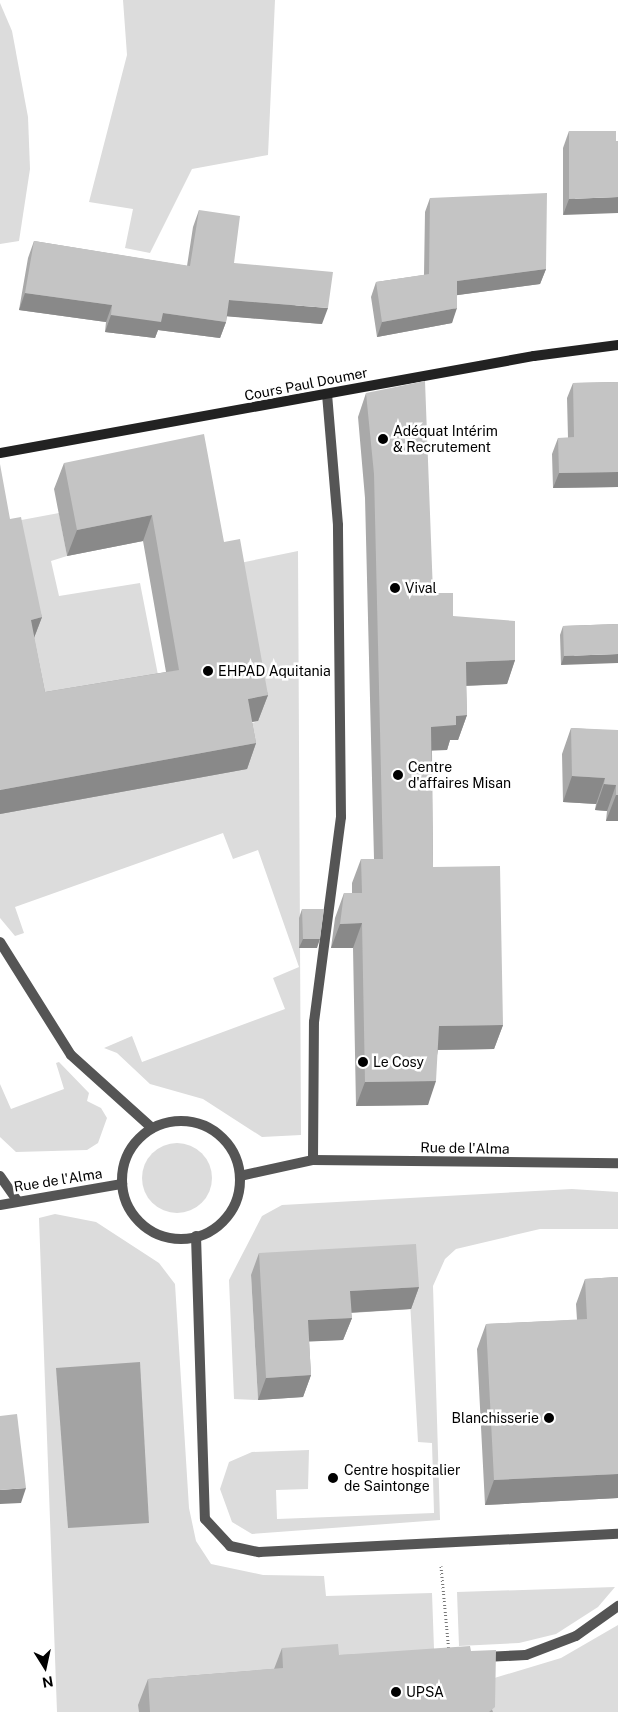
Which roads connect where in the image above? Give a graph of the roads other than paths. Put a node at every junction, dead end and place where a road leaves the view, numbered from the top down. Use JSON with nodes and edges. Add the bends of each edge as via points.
{"nodes":[{"id":1,"x":618,"y":345,"type":"edge"},
{"id":2,"x":327,"y":394,"type":"junction"},
{"id":3,"x":0,"y":453,"type":"edge"},
{"id":4,"x":0,"y":942,"type":"edge"},
{"id":5,"x":152,"y":1128,"type":"junction"},
{"id":6,"x":312,"y":1160,"type":"junction"},
{"id":7,"x":618,"y":1163,"type":"edge"},
{"id":8,"x":0,"y":1176,"type":"edge"},
{"id":9,"x":240,"y":1176,"type":"junction"},
{"id":10,"x":122,"y":1184,"type":"junction"},
{"id":11,"x":17,"y":1200,"type":"junction"},
{"id":12,"x":0,"y":1205,"type":"edge"},
{"id":13,"x":196,"y":1236,"type":"junction"},
{"id":14,"x":618,"y":1534,"type":"edge"},
{"id":15,"x":618,"y":1606,"type":"edge"},
{"id":16,"x":485,"y":1657,"type":"edge"}],
"edges":[{"from":1,"to":2,"type":"street","name":"Cours Paul Doumer"},
{"from":2,"to":3,"type":"street","name":"Cours Paul Doumer"},
{"from":2,"to":6,"type":"street","via":[[338,525],[341,817],[314,1022]]},
{"from":4,"to":5,"type":"street","via":[[71,1055]]},
{"from":5,"to":9,"type":"street","via":[[171,1121],[209,1128],[225,1140]]},
{"from":5,"to":10,"type":"street","via":[[129,1151]]},
{"from":6,"to":7,"type":"street","name":"Rue de l'Alma"},
{"from":6,"to":9,"type":"street","name":"Rue de l'Alma"},
{"from":8,"to":11,"type":"street"},
{"from":9,"to":13,"type":"street","via":[[238,1196],[229,1214]]},
{"from":10,"to":11,"type":"street","name":"Rue de l'Alma"},
{"from":10,"to":13,"type":"street","via":[[134,1216],[146,1228],[179,1239]]},
{"from":11,"to":12,"type":"street","name":"Rue de l'Alma"},
{"from":13,"to":14,"type":"street","via":[[205,1518],[230,1546],[259,1552]]},
{"from":15,"to":16,"type":"street","via":[[576,1636],[526,1655]]}]}
